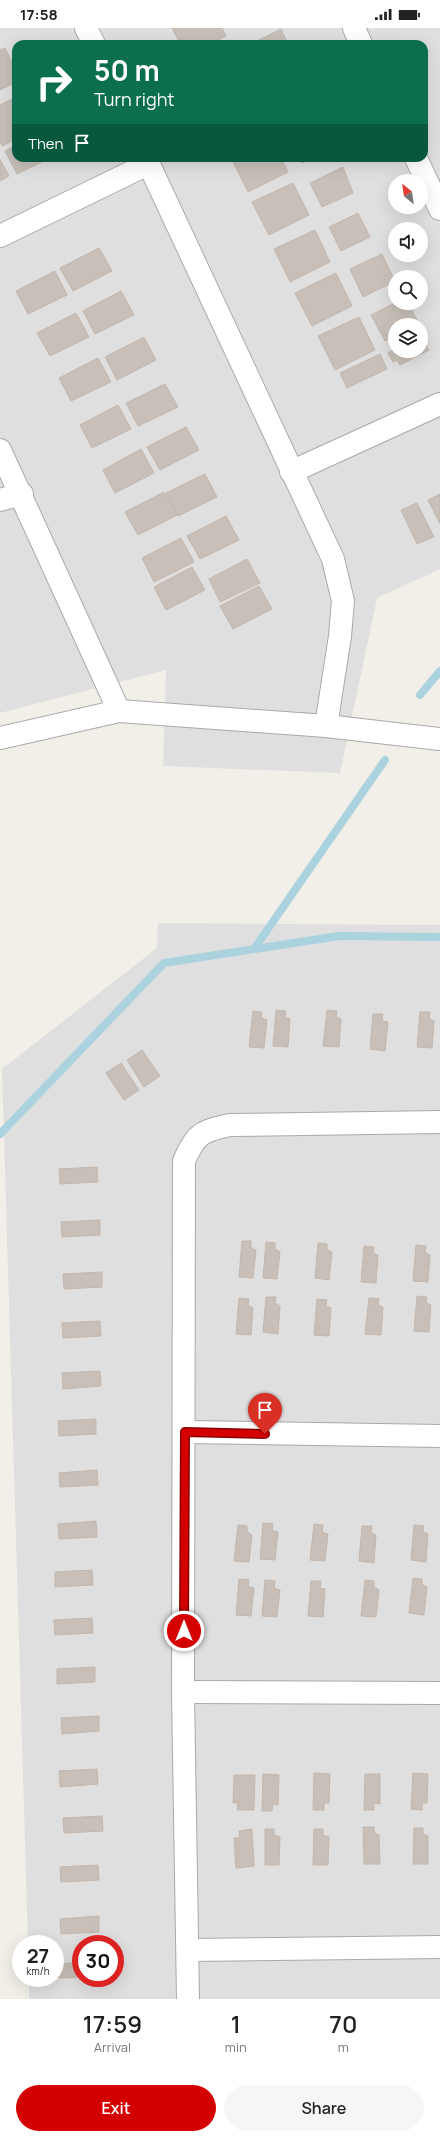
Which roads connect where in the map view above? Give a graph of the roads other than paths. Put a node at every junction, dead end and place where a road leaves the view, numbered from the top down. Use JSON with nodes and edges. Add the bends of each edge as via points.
{"nodes":[{"id":1,"x":86,"y":28,"type":"edge"},
{"id":2,"x":354,"y":28,"type":"edge"},
{"id":3,"x":92,"y":40,"type":"edge"},
{"id":4,"x":359,"y":40,"type":"edge"},
{"id":5,"x":145,"y":162,"type":"edge"},
{"id":6,"x":147,"y":162,"type":"edge"},
{"id":7,"x":418,"y":162,"type":"edge"},
{"id":8,"x":440,"y":209,"type":"edge"},
{"id":9,"x":0,"y":236,"type":"edge"},
{"id":10,"x":440,"y":404,"type":"edge"},
{"id":11,"x":0,"y":450,"type":"edge"},
{"id":12,"x":291,"y":472,"type":"junction"},
{"id":13,"x":22,"y":494,"type":"junction"},
{"id":14,"x":0,"y":500,"type":"edge"},
{"id":15,"x":119,"y":711,"type":"junction"},
{"id":16,"x":326,"y":726,"type":"junction"},
{"id":17,"x":0,"y":738,"type":"edge"},
{"id":18,"x":440,"y":739,"type":"edge"},
{"id":19,"x":440,"y":1122,"type":"edge"},
{"id":20,"x":185,"y":1432,"type":"junction"},
{"id":21,"x":440,"y":1436,"type":"edge"},
{"id":22,"x":183,"y":1692,"type":"junction"},
{"id":23,"x":440,"y":1693,"type":"edge"},
{"id":24,"x":440,"y":1947,"type":"edge"},
{"id":25,"x":188,"y":1950,"type":"junction"},
{"id":26,"x":188,"y":1999,"type":"edge"}],
"edges":[{"from":1,"to":3,"type":"street"},
{"from":2,"to":4,"type":"street"},
{"from":5,"to":9,"type":"street"},
{"from":6,"to":12,"type":"street"},
{"from":7,"to":8,"type":"street"},
{"from":10,"to":12,"type":"street"},
{"from":11,"to":13,"type":"street"},
{"from":12,"to":16,"type":"street","via":[[333,558],[343,601]]},
{"from":13,"to":14,"type":"street"},
{"from":13,"to":15,"type":"street"},
{"from":15,"to":16,"type":"street"},
{"from":15,"to":17,"type":"street"},
{"from":16,"to":18,"type":"street"},
{"from":19,"to":20,"type":"street","via":[[230,1125],[209,1130],[192,1142],[184,1161]]},
{"from":20,"to":21,"type":"street"},
{"from":20,"to":22,"type":"street"},
{"from":22,"to":23,"type":"street"},
{"from":22,"to":25,"type":"street"},
{"from":24,"to":25,"type":"street"},
{"from":25,"to":26,"type":"street"}]}
